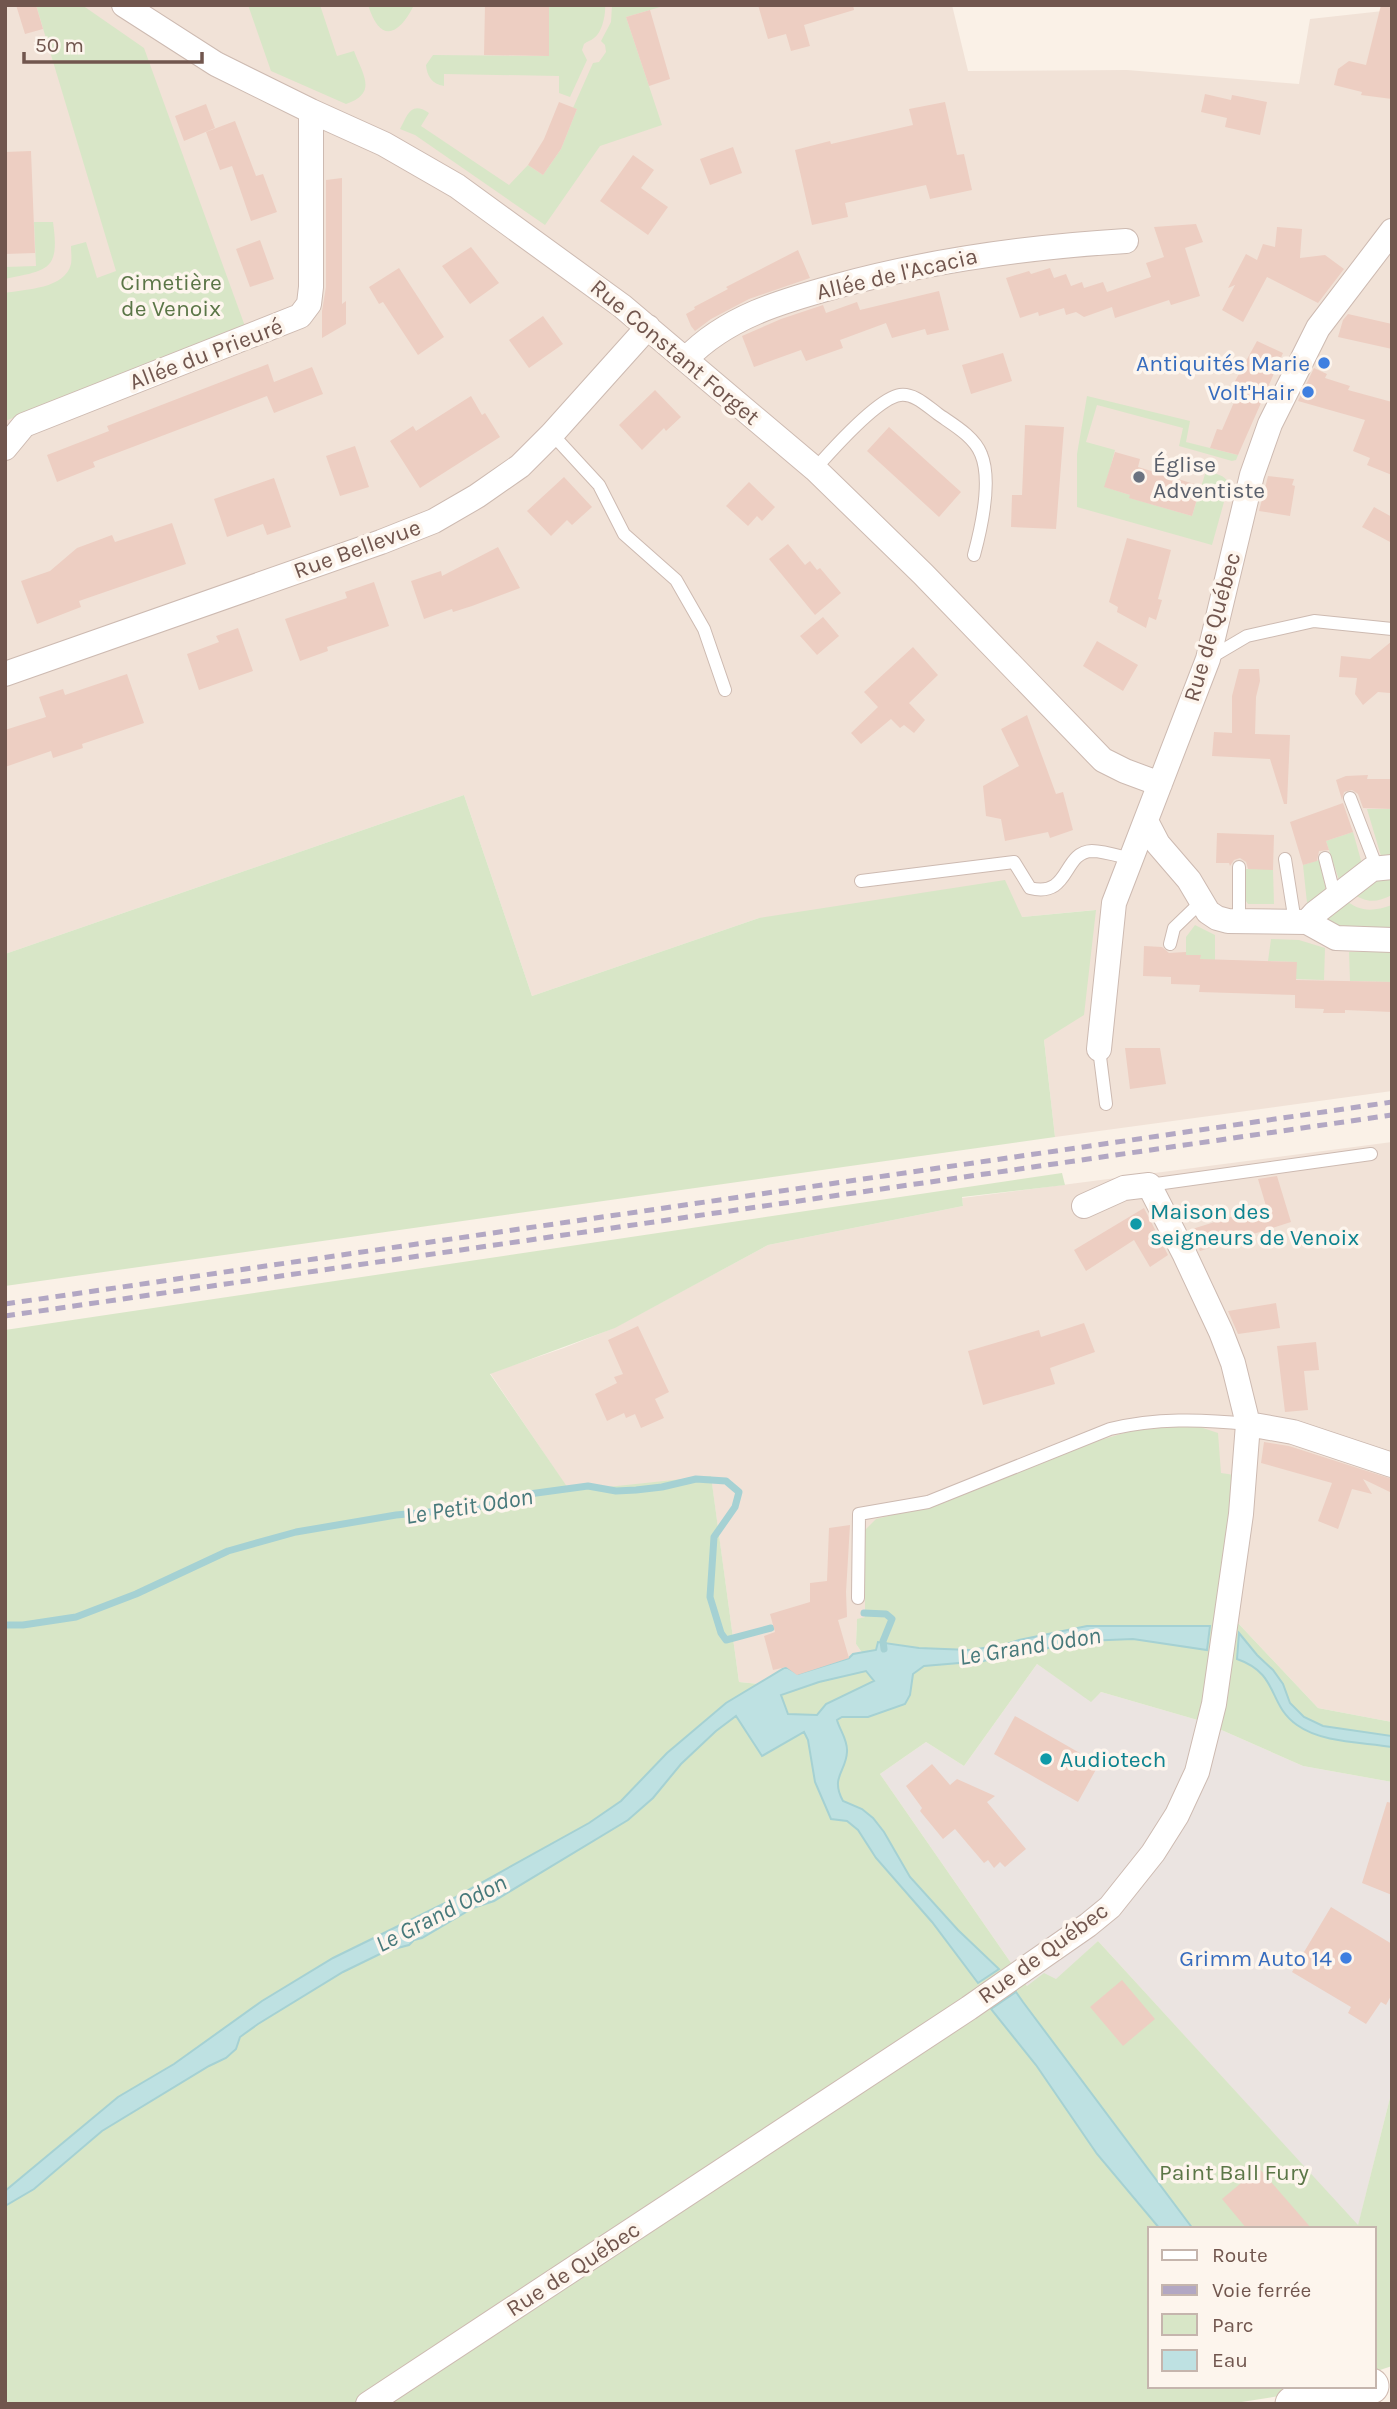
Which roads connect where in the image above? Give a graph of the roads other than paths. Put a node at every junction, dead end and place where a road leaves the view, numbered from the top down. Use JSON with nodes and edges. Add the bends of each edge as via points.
{"nodes":[{"id":1,"x":124,"y":5,"type":"edge"},
{"id":2,"x":311,"y":111,"type":"junction"},
{"id":3,"x":1392,"y":232,"type":"edge"},
{"id":4,"x":1126,"y":242,"type":"dead end"},
{"id":5,"x":648,"y":327,"type":"junction"},
{"id":6,"x":685,"y":359,"type":"junction"},
{"id":7,"x":552,"y":434,"type":"junction"},
{"id":8,"x":5,"y":448,"type":"edge"},
{"id":9,"x":815,"y":469,"type":"junction"},
{"id":10,"x":974,"y":555,"type":"dead end"},
{"id":11,"x":1392,"y":629,"type":"edge"},
{"id":12,"x":1208,"y":659,"type":"junction"},
{"id":13,"x":5,"y":674,"type":"edge"},
{"id":14,"x":724,"y":690,"type":"dead end"},
{"id":15,"x":1160,"y":784,"type":"junction"},
{"id":16,"x":1350,"y":798,"type":"dead end"},
{"id":17,"x":1146,"y":821,"type":"junction"},
{"id":18,"x":1325,"y":858,"type":"dead end"},
{"id":19,"x":1131,"y":859,"type":"junction"},
{"id":20,"x":1284,"y":859,"type":"dead end"},
{"id":21,"x":1239,"y":867,"type":"dead end"},
{"id":22,"x":1384,"y":867,"type":"edge"},
{"id":23,"x":861,"y":881,"type":"dead end"},
{"id":24,"x":1335,"y":897,"type":"junction"},
{"id":25,"x":1201,"y":902,"type":"junction"},
{"id":26,"x":1239,"y":921,"type":"junction"},
{"id":27,"x":1301,"y":922,"type":"junction"},
{"id":28,"x":1392,"y":940,"type":"edge"},
{"id":29,"x":1170,"y":944,"type":"dead end"},
{"id":30,"x":1099,"y":1049,"type":"joint"},
{"id":31,"x":1106,"y":1104,"type":"dead end"},
{"id":32,"x":1371,"y":1154,"type":"dead end"},
{"id":33,"x":1149,"y":1185,"type":"junction"},
{"id":34,"x":1084,"y":1206,"type":"dead end"},
{"id":35,"x":1248,"y":1424,"type":"junction"},
{"id":36,"x":1392,"y":1465,"type":"edge"},
{"id":37,"x":858,"y":1598,"type":"dead end"},
{"id":38,"x":1365,"y":2388,"type":"edge"},
{"id":39,"x":368,"y":2404,"type":"edge"},
{"id":40,"x":1293,"y":2404,"type":"edge"}],
"edges":[{"from":1,"to":2,"type":"street","name":"Rue Constant Forget","via":[[216,64]]},
{"from":2,"to":5,"type":"street","name":"Rue Constant Forget","via":[[384,144],[457,186]]},
{"from":2,"to":8,"type":"street","name":"Allée du Prieuré","via":[[311,287],[309,304],[300,316],[24,425]]},
{"from":3,"to":12,"type":"street","name":"Rue de Québec","via":[[1318,328],[1270,424],[1252,475]]},
{"from":4,"to":6,"type":"street","name":"Allée de l'Acacia","via":[[998,252],[886,272],[743,317],[702,341]]},
{"from":5,"to":6,"type":"street","name":"Rue Constant Forget"},
{"from":5,"to":7,"type":"street","name":"Rue Bellevue"},
{"from":6,"to":9,"type":"street","name":"Rue Constant Forget"},
{"from":7,"to":13,"type":"street","name":"Rue Bellevue","via":[[520,466],[434,521]]},
{"from":7,"to":14,"type":"lane","via":[[599,485],[624,534],[676,580],[704,629]]},
{"from":9,"to":10,"type":"lane","via":[[847,433],[889,399],[911,396],[964,432],[981,453],[985,499]]},
{"from":9,"to":15,"type":"street","name":"Rue Constant Forget","via":[[1103,760]]},
{"from":11,"to":12,"type":"lane","via":[[1314,621],[1247,636]]},
{"from":12,"to":15,"type":"street","name":"Rue de Québec"},
{"from":15,"to":17,"type":"street","name":"Rue de Québec"},
{"from":16,"to":22,"type":"lane"},
{"from":17,"to":19,"type":"street","name":"Rue de Québec"},
{"from":17,"to":25,"type":"street"},
{"from":18,"to":24,"type":"lane"},
{"from":19,"to":23,"type":"lane","via":[[1092,851],[1079,855],[1057,886],[1042,891],[1030,888],[1014,862]]},
{"from":19,"to":30,"type":"street","name":"Rue de Québec","via":[[1115,903]]},
{"from":20,"to":27,"type":"lane"},
{"from":21,"to":26,"type":"lane"},
{"from":22,"to":24,"type":"street","via":[[1366,873]]},
{"from":24,"to":27,"type":"street"},
{"from":25,"to":26,"type":"street","via":[[1217,918]]},
{"from":25,"to":29,"type":"lane","via":[[1174,928]]},
{"from":26,"to":27,"type":"street"},
{"from":27,"to":28,"type":"street","via":[[1336,938]]},
{"from":30,"to":31,"type":"lane"},
{"from":32,"to":33,"type":"lane"},
{"from":33,"to":34,"type":"street","via":[[1124,1188]]},
{"from":33,"to":35,"type":"street","name":"Rue de Québec","via":[[1221,1332]]},
{"from":35,"to":36,"type":"street","via":[[1293,1432]]},
{"from":35,"to":37,"type":"lane","via":[[1172,1420],[1110,1429],[928,1502],[859,1514]]},
{"from":35,"to":39,"type":"street","name":"Rue de Québec","via":[[1241,1514],[1214,1704],[1197,1772],[1153,1853],[1110,1907],[969,2008]]},
{"from":38,"to":40,"type":"main road"}]}
